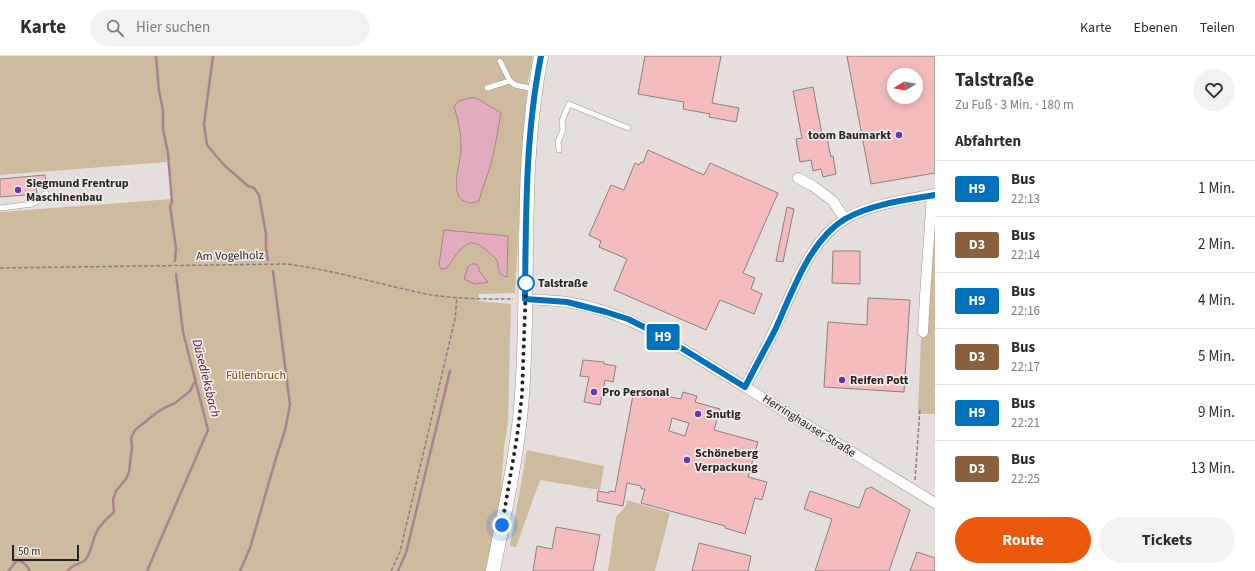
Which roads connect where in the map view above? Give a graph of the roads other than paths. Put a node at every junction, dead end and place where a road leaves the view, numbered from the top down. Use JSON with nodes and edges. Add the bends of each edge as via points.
{"nodes":[{"id":1,"x":541,"y":56,"type":"edge"},
{"id":2,"x":500,"y":61,"type":"dead end"},
{"id":3,"x":510,"y":81,"type":"junction"},
{"id":4,"x":486,"y":88,"type":"dead end"},
{"id":5,"x":536,"y":90,"type":"junction"},
{"id":6,"x":628,"y":128,"type":"dead end"},
{"id":7,"x":559,"y":150,"type":"dead end"},
{"id":8,"x":798,"y":178,"type":"dead end"},
{"id":9,"x":46,"y":193,"type":"dead end"},
{"id":10,"x":934,"y":195,"type":"edge"},
{"id":11,"x":0,"y":208,"type":"edge"},
{"id":12,"x":845,"y":220,"type":"junction"},
{"id":13,"x":525,"y":299,"type":"junction"},
{"id":14,"x":923,"y":332,"type":"dead end"},
{"id":15,"x":745,"y":387,"type":"junction"},
{"id":16,"x":935,"y":503,"type":"edge"},
{"id":17,"x":493,"y":571,"type":"edge"}],
"edges":[{"from":1,"to":5,"type":"street"},
{"from":2,"to":3,"type":"lane"},
{"from":3,"to":4,"type":"lane"},
{"from":3,"to":5,"type":"lane","via":[[515,85]]},
{"from":5,"to":13,"type":"street","via":[[527,191]]},
{"from":6,"to":7,"type":"lane","via":[[569,104],[562,121]]},
{"from":8,"to":12,"type":"street","via":[[833,201]]},
{"from":9,"to":11,"type":"lane","via":[[33,204]]},
{"from":10,"to":12,"type":"street","via":[[869,209]]},
{"from":10,"to":14,"type":"street"},
{"from":12,"to":15,"type":"street","via":[[826,234],[816,246]]},
{"from":13,"to":15,"type":"street","name":"Herringhauser Straße","via":[[567,302],[628,319]]},
{"from":13,"to":17,"type":"street","via":[[522,395],[518,430]]},
{"from":15,"to":16,"type":"street","name":"Herringhauser Straße"}]}
